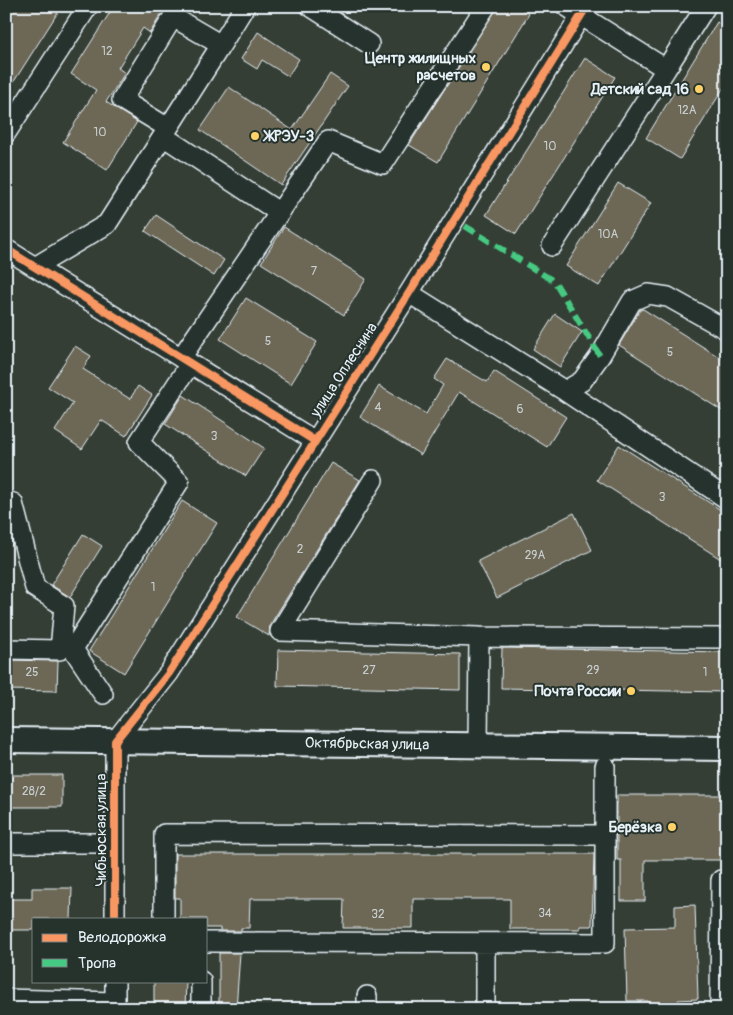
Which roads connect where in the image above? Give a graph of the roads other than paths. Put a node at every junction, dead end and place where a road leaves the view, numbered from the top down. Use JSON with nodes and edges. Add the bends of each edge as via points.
{"nodes":[{"id":1,"x":88,"y":6,"type":"edge"},
{"id":2,"x":245,"y":6,"type":"edge"},
{"id":3,"x":310,"y":6,"type":"edge"},
{"id":4,"x":486,"y":6,"type":"edge"},
{"id":5,"x":706,"y":6,"type":"edge"},
{"id":6,"x":578,"y":9,"type":"edge"},
{"id":7,"x":221,"y":44,"type":"junction"},
{"id":8,"x":370,"y":44,"type":"dead end"},
{"id":9,"x":666,"y":69,"type":"junction"},
{"id":10,"x":165,"y":132,"type":"junction"},
{"id":11,"x":6,"y":133,"type":"edge"},
{"id":12,"x":280,"y":213,"type":"junction"},
{"id":13,"x":552,"y":246,"type":"dead end"},
{"id":14,"x":6,"y":249,"type":"edge"},
{"id":15,"x":35,"y":267,"type":"junction"},
{"id":16,"x":409,"y":293,"type":"junction"},
{"id":17,"x":727,"y":330,"type":"edge"},
{"id":18,"x":186,"y":361,"type":"junction"},
{"id":19,"x":565,"y":391,"type":"junction"},
{"id":20,"x":315,"y":441,"type":"junction"},
{"id":21,"x":373,"y":480,"type":"dead end"},
{"id":22,"x":727,"y":498,"type":"edge"},
{"id":23,"x":6,"y":501,"type":"edge"},
{"id":24,"x":479,"y":637,"type":"junction"},
{"id":25,"x":727,"y":638,"type":"edge"},
{"id":26,"x":6,"y":649,"type":"edge"},
{"id":27,"x":103,"y":694,"type":"dead end"},
{"id":28,"x":6,"y":740,"type":"edge"},
{"id":29,"x":114,"y":741,"type":"junction"},
{"id":30,"x":478,"y":745,"type":"junction"},
{"id":31,"x":727,"y":748,"type":"edge"},
{"id":32,"x":605,"y":766,"type":"dead end"},
{"id":33,"x":605,"y":834,"type":"junction"},
{"id":34,"x":6,"y":843,"type":"edge"},
{"id":35,"x":115,"y":843,"type":"junction"},
{"id":36,"x":727,"y":880,"type":"edge"},
{"id":37,"x":115,"y":918,"type":"edge"},
{"id":38,"x":164,"y":918,"type":"edge"},
{"id":39,"x":208,"y":942,"type":"edge"},
{"id":40,"x":485,"y":943,"type":"junction"},
{"id":41,"x":115,"y":982,"type":"edge"},
{"id":42,"x":201,"y":982,"type":"edge"},
{"id":43,"x":6,"y":1000,"type":"edge"},
{"id":44,"x":115,"y":1006,"type":"edge"},
{"id":45,"x":201,"y":1009,"type":"edge"},
{"id":46,"x":485,"y":1009,"type":"edge"},
{"id":47,"x":720,"y":1009,"type":"edge"}],
"edges":[{"from":1,"to":11,"type":"street"},
{"from":2,"to":7,"type":"street"},
{"from":3,"to":8,"type":"street"},
{"from":4,"to":12,"type":"street","via":[[384,164],[328,141]]},
{"from":5,"to":9,"type":"street"},
{"from":6,"to":9,"type":"street"},
{"from":6,"to":16,"type":"street","name":"улица Оплеснина"},
{"from":7,"to":10,"type":"street"},
{"from":7,"to":10,"type":"street","via":[[173,17],[122,100]]},
{"from":9,"to":13,"type":"street"},
{"from":10,"to":12,"type":"street"},
{"from":10,"to":15,"type":"street","via":[[107,224]]},
{"from":12,"to":18,"type":"street"},
{"from":14,"to":15,"type":"street"},
{"from":15,"to":18,"type":"street"},
{"from":16,"to":19,"type":"street"},
{"from":16,"to":20,"type":"street","name":"улица Оплеснина"},
{"from":17,"to":19,"type":"street","via":[[668,296],[648,294],[632,301],[582,381]]},
{"from":18,"to":20,"type":"street"},
{"from":18,"to":27,"type":"street","via":[[139,442],[179,482],[73,649]]},
{"from":19,"to":22,"type":"street"},
{"from":20,"to":29,"type":"street","name":"улица Оплеснина","via":[[169,673]]},
{"from":21,"to":24,"type":"street","via":[[280,631]]},
{"from":23,"to":26,"type":"street","via":[[13,503],[35,588],[64,606],[60,650]]},
{"from":24,"to":25,"type":"street"},
{"from":24,"to":30,"type":"street"},
{"from":28,"to":29,"type":"main road","name":"Октябрьская улица"},
{"from":29,"to":30,"type":"main road","name":"Октябрьская улица"},
{"from":29,"to":35,"type":"street","name":"Чибьюская улица"},
{"from":30,"to":31,"type":"main road","name":"Октябрьская улица"},
{"from":32,"to":33,"type":"street"},
{"from":33,"to":38,"type":"street","via":[[164,834]]},
{"from":33,"to":40,"type":"street","via":[[605,943]]},
{"from":34,"to":35,"type":"street"},
{"from":35,"to":37,"type":"street","name":"Чибьюская улица"},
{"from":36,"to":47,"type":"street","via":[[721,880]]},
{"from":39,"to":40,"type":"street"},
{"from":40,"to":46,"type":"street"},
{"from":41,"to":44,"type":"street"},
{"from":42,"to":45,"type":"street"},
{"from":43,"to":44,"type":"street"}]}
